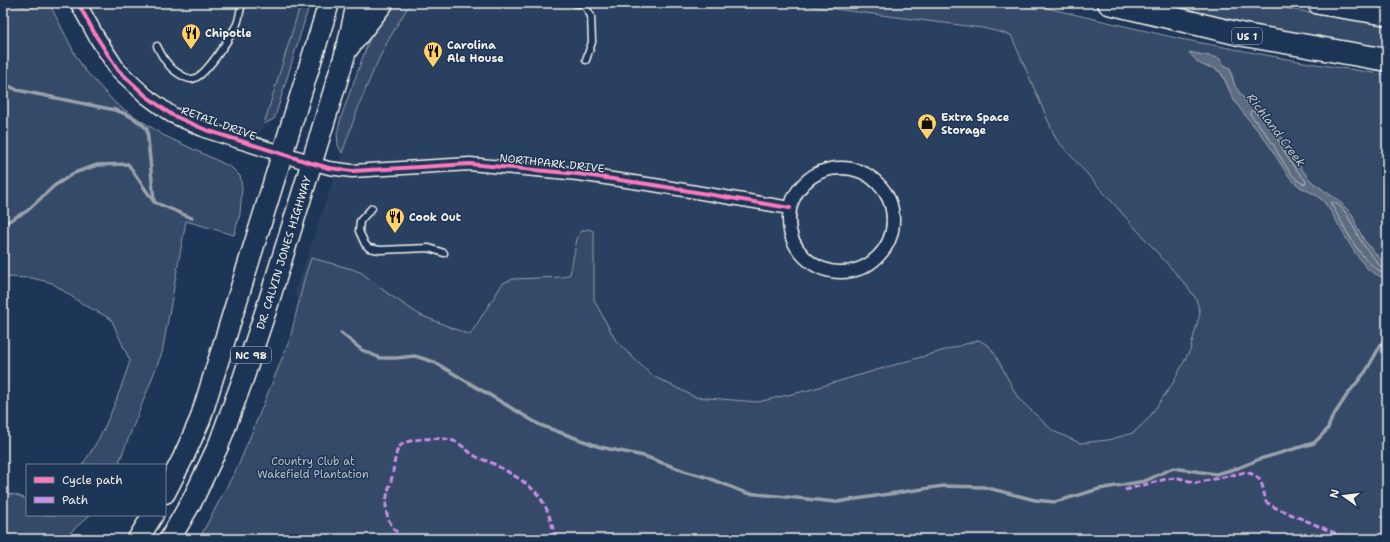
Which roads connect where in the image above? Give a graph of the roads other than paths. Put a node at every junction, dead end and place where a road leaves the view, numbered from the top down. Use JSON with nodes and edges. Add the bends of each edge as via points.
{"nodes":[{"id":1,"x":78,"y":3,"type":"edge"},
{"id":2,"x":243,"y":3,"type":"edge"},
{"id":3,"x":329,"y":3,"type":"edge"},
{"id":4,"x":357,"y":3,"type":"edge"},
{"id":5,"x":382,"y":3,"type":"edge"},
{"id":6,"x":574,"y":3,"type":"edge"},
{"id":7,"x":1109,"y":3,"type":"edge"},
{"id":8,"x":1319,"y":3,"type":"edge"},
{"id":9,"x":1387,"y":14,"type":"edge"},
{"id":10,"x":157,"y":46,"type":"dead end"},
{"id":11,"x":346,"y":48,"type":"junction"},
{"id":12,"x":586,"y":60,"type":"dead end"},
{"id":13,"x":1387,"y":60,"type":"edge"},
{"id":14,"x":281,"y":154,"type":"junction"},
{"id":15,"x":311,"y":163,"type":"junction"},
{"id":16,"x":372,"y":208,"type":"dead end"},
{"id":17,"x":790,"y":208,"type":"junction"},
{"id":18,"x":444,"y":253,"type":"dead end"},
{"id":19,"x":166,"y":491,"type":"edge"},
{"id":20,"x":152,"y":516,"type":"edge"},
{"id":21,"x":138,"y":539,"type":"edge"},
{"id":22,"x":170,"y":539,"type":"edge"}],
"edges":[{"from":1,"to":14,"type":"street","name":"RETAIL DRIVE","via":[[118,70],[159,106],[172,115],[206,130]]},
{"from":2,"to":10,"type":"lane","via":[[237,25],[211,64],[197,78],[190,79],[180,74],[168,64]]},
{"from":3,"to":14,"type":"highway","number":"NC 98"},
{"from":4,"to":11,"type":"highway","name":"DR. CALVIN JONES HIGHWAY","number":"NC 98"},
{"from":5,"to":11,"type":"highway"},
{"from":6,"to":12,"type":"lane","via":[[584,4],[591,16],[592,42]]},
{"from":7,"to":13,"type":"highway","number":"US 1","via":[[1244,35]]},
{"from":8,"to":9,"type":"highway"},
{"from":11,"to":15,"type":"highway","name":"DR. CALVIN JONES HIGHWAY","number":"NC 98"},
{"from":14,"to":15,"type":"street","name":"RETAIL DRIVE"},
{"from":14,"to":19,"type":"highway","number":"NC 98","via":[[200,420]]},
{"from":15,"to":17,"type":"street","name":"NORTHPARK DRIVE","via":[[352,171],[470,164],[547,171],[654,184]]},
{"from":15,"to":22,"type":"highway","name":"DR. CALVIN JONES HIGHWAY","number":"NC 98","via":[[267,307],[219,444],[193,499]]},
{"from":16,"to":18,"type":"lane","via":[[360,221],[359,230],[369,248],[429,248]]},
{"from":17,"to":17,"type":"street","via":[[789,222],[795,245],[811,262],[832,271],[855,270],[870,262],[883,250],[892,228],[890,205],[883,190],[871,177],[849,168],[826,170],[816,174],[799,190]]},
{"from":20,"to":21,"type":"highway"}]}
